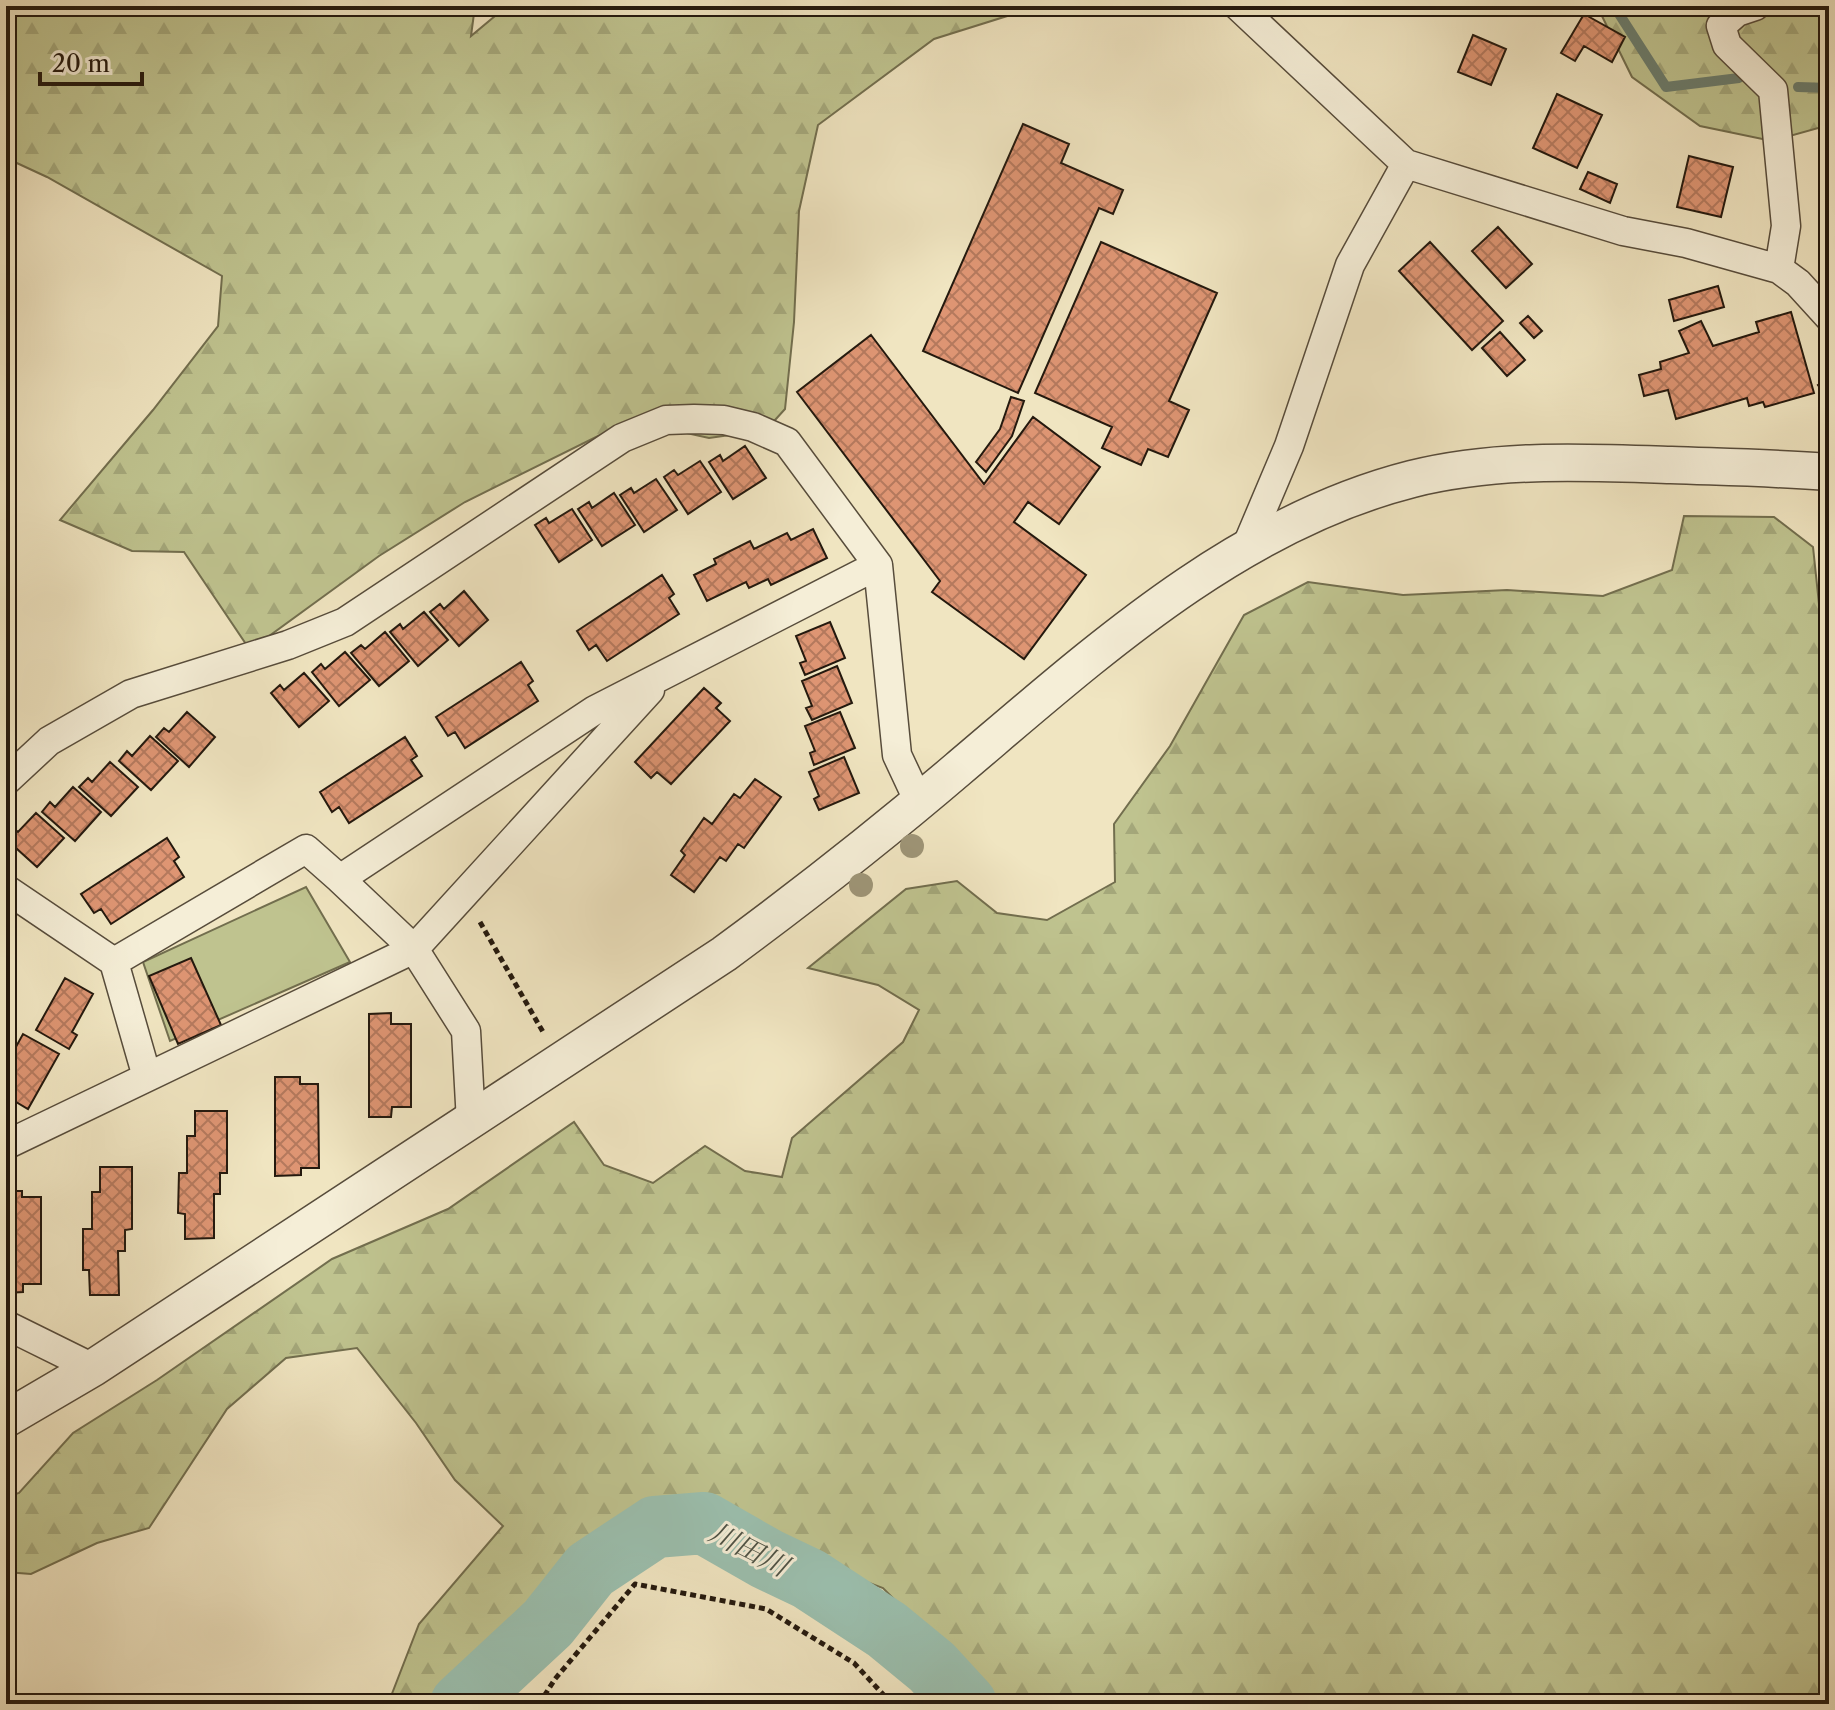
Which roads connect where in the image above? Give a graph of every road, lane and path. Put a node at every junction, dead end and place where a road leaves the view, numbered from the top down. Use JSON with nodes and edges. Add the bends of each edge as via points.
{"nodes":[{"id":1,"x":1238,"y":6,"type":"edge"},
{"id":2,"x":1755,"y":6,"type":"edge"},
{"id":3,"x":1406,"y":164,"type":"junction"},
{"id":4,"x":1779,"y":269,"type":"junction"},
{"id":5,"x":1829,"y":317,"type":"edge"},
{"id":6,"x":1829,"y":472,"type":"edge"},
{"id":7,"x":1245,"y":550,"type":"junction"},
{"id":8,"x":878,"y":565,"type":"junction"},
{"id":9,"x":663,"y":677,"type":"junction"},
{"id":10,"x":6,"y":781,"type":"edge"},
{"id":11,"x":919,"y":802,"type":"junction"},
{"id":12,"x":340,"y":879,"type":"junction"},
{"id":13,"x":6,"y":889,"type":"edge"},
{"id":14,"x":463,"y":894,"type":"junction"},
{"id":15,"x":414,"y":949,"type":"junction"},
{"id":16,"x":114,"y":962,"type":"junction"},
{"id":17,"x":560,"y":1061,"type":"junction"},
{"id":18,"x":147,"y":1077,"type":"junction"},
{"id":19,"x":471,"y":1122,"type":"junction"},
{"id":20,"x":6,"y":1145,"type":"edge"},
{"id":21,"x":6,"y":1325,"type":"edge"},
{"id":22,"x":93,"y":1368,"type":"junction"},
{"id":23,"x":6,"y":1419,"type":"edge"},
{"id":24,"x":539,"y":1704,"type":"edge"},
{"id":25,"x":892,"y":1704,"type":"edge"}],
"edges":[{"from":1,"to":3,"type":"street"},
{"from":2,"to":4,"type":"street","via":[[1721,26],[1727,45],[1773,90],[1786,226]]},
{"from":3,"to":4,"type":"street","via":[[1623,231]]},
{"from":3,"to":7,"type":"street","via":[[1350,265],[1289,446]]},
{"from":4,"to":5,"type":"street"},
{"from":6,"to":7,"type":"street","via":[[1578,461],[1489,467],[1415,479],[1341,501]]},
{"from":7,"to":11,"type":"street","via":[[1168,597]]},
{"from":8,"to":9,"type":"street"},
{"from":8,"to":10,"type":"street","via":[[787,442],[724,420],[666,420],[622,438],[345,622],[131,694],[49,741]]},
{"from":8,"to":11,"type":"street","via":[[897,755]]},
{"from":9,"to":12,"type":"street","via":[[595,710]]},
{"from":9,"to":14,"type":"street"},
{"from":11,"to":17,"type":"street","via":[[724,954]]},
{"from":12,"to":15,"type":"street"},
{"from":12,"to":16,"type":"street","via":[[306,849]]},
{"from":13,"to":16,"type":"street"},
{"from":14,"to":15,"type":"street"},
{"from":14,"to":17,"type":"path"},
{"from":15,"to":18,"type":"street"},
{"from":15,"to":19,"type":"street","via":[[466,1031]]},
{"from":16,"to":18,"type":"street"},
{"from":17,"to":19,"type":"street"},
{"from":18,"to":20,"type":"street"},
{"from":19,"to":22,"type":"street"},
{"from":21,"to":22,"type":"street"},
{"from":22,"to":23,"type":"street"},
{"from":24,"to":25,"type":"path","via":[[635,1584],[766,1609],[854,1663]]}]}
